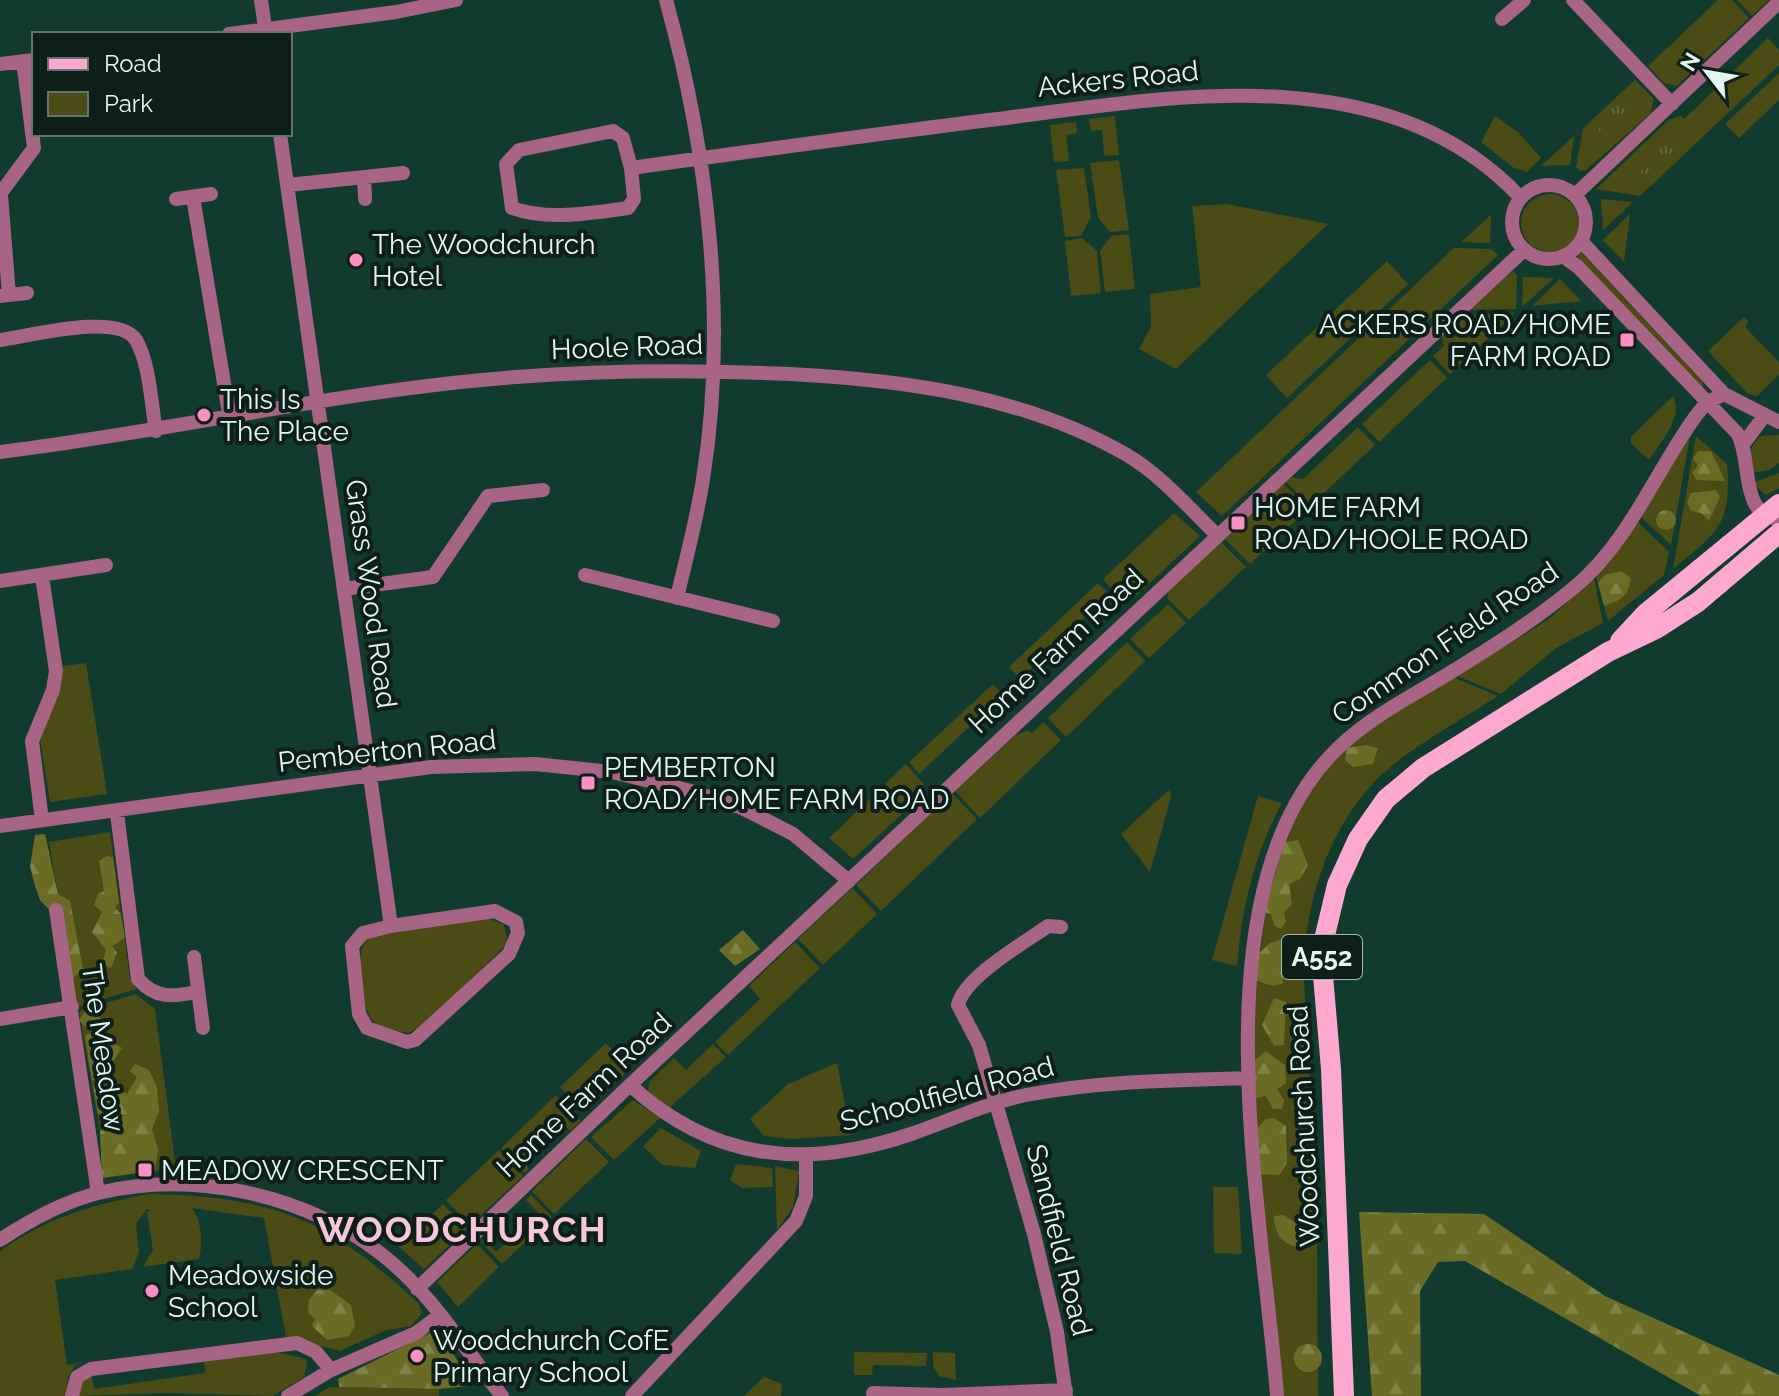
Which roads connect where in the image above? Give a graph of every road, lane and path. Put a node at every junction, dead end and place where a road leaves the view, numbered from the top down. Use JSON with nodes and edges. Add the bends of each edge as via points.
{"nodes":[{"id":1,"x":261,"y":0,"type":"edge"},
{"id":2,"x":456,"y":0,"type":"edge"},
{"id":3,"x":666,"y":0,"type":"edge"},
{"id":4,"x":1524,"y":0,"type":"edge"},
{"id":5,"x":1573,"y":0,"type":"edge"},
{"id":6,"x":1779,"y":2,"type":"edge"},
{"id":7,"x":1502,"y":19,"type":"dead end"},
{"id":8,"x":265,"y":32,"type":"edge"},
{"id":9,"x":29,"y":60,"type":"edge"},
{"id":10,"x":0,"y":64,"type":"edge"},
{"id":11,"x":1672,"y":104,"type":"junction"},
{"id":12,"x":32,"y":113,"type":"edge"},
{"id":13,"x":33,"y":136,"type":"edge"},
{"id":14,"x":280,"y":136,"type":"edge"},
{"id":15,"x":697,"y":159,"type":"junction"},
{"id":16,"x":631,"y":168,"type":"junction"},
{"id":17,"x":403,"y":173,"type":"dead end"},
{"id":18,"x":364,"y":177,"type":"junction"},
{"id":19,"x":288,"y":185,"type":"junction"},
{"id":20,"x":211,"y":194,"type":"dead end"},
{"id":21,"x":0,"y":195,"type":"edge"},
{"id":22,"x":1575,"y":195,"type":"junction"},
{"id":23,"x":193,"y":197,"type":"junction"},
{"id":24,"x":1520,"y":197,"type":"junction"},
{"id":25,"x":176,"y":199,"type":"dead end"},
{"id":26,"x":365,"y":199,"type":"dead end"},
{"id":27,"x":1581,"y":241,"type":"junction"},
{"id":28,"x":1524,"y":250,"type":"junction"},
{"id":29,"x":1563,"y":256,"type":"junction"},
{"id":30,"x":27,"y":293,"type":"dead end"},
{"id":31,"x":4,"y":295,"type":"edge"},
{"id":32,"x":0,"y":340,"type":"edge"},
{"id":33,"x":712,"y":370,"type":"junction"},
{"id":34,"x":1724,"y":394,"type":"junction"},
{"id":35,"x":319,"y":402,"type":"junction"},
{"id":36,"x":1706,"y":403,"type":"junction"},
{"id":37,"x":1772,"y":418,"type":"edge"},
{"id":38,"x":230,"y":419,"type":"junction"},
{"id":39,"x":156,"y":431,"type":"junction"},
{"id":40,"x":1744,"y":443,"type":"junction"},
{"id":41,"x":0,"y":452,"type":"edge"},
{"id":42,"x":543,"y":490,"type":"dead end"},
{"id":43,"x":1774,"y":513,"type":"edge"},
{"id":44,"x":1779,"y":533,"type":"edge"},
{"id":45,"x":1217,"y":535,"type":"junction"},
{"id":46,"x":106,"y":565,"type":"dead end"},
{"id":47,"x":585,"y":575,"type":"dead end"},
{"id":48,"x":42,"y":576,"type":"junction"},
{"id":49,"x":0,"y":581,"type":"edge"},
{"id":50,"x":344,"y":589,"type":"junction"},
{"id":51,"x":677,"y":598,"type":"junction"},
{"id":52,"x":773,"y":621,"type":"dead end"},
{"id":53,"x":1608,"y":652,"type":"junction"},
{"id":54,"x":369,"y":775,"type":"junction"},
{"id":55,"x":117,"y":813,"type":"junction"},
{"id":56,"x":42,"y":820,"type":"junction"},
{"id":57,"x":0,"y":826,"type":"edge"},
{"id":58,"x":849,"y":881,"type":"junction"},
{"id":59,"x":56,"y":910,"type":"dead end"},
{"id":60,"x":391,"y":926,"type":"junction"},
{"id":61,"x":1061,"y":927,"type":"dead end"},
{"id":62,"x":194,"y":957,"type":"dead end"},
{"id":63,"x":197,"y":992,"type":"junction"},
{"id":64,"x":72,"y":1007,"type":"junction"},
{"id":65,"x":0,"y":1019,"type":"edge"},
{"id":66,"x":203,"y":1028,"type":"dead end"},
{"id":67,"x":1250,"y":1078,"type":"junction"},
{"id":68,"x":630,"y":1085,"type":"junction"},
{"id":69,"x":997,"y":1103,"type":"junction"},
{"id":70,"x":806,"y":1155,"type":"junction"},
{"id":71,"x":98,"y":1193,"type":"junction"},
{"id":72,"x":0,"y":1240,"type":"edge"},
{"id":73,"x":417,"y":1289,"type":"junction"},
{"id":74,"x":440,"y":1315,"type":"junction"},
{"id":75,"x":331,"y":1370,"type":"junction"},
{"id":76,"x":873,"y":1393,"type":"dead end"},
{"id":77,"x":1066,"y":1393,"type":"edge"},
{"id":78,"x":72,"y":1396,"type":"edge"},
{"id":79,"x":288,"y":1396,"type":"edge"},
{"id":80,"x":502,"y":1396,"type":"edge"},
{"id":81,"x":632,"y":1396,"type":"edge"},
{"id":82,"x":1277,"y":1396,"type":"edge"},
{"id":83,"x":1344,"y":1396,"type":"edge"}],
"edges":[{"from":1,"to":8,"type":"street"},
{"from":2,"to":8,"type":"street"},
{"from":3,"to":15,"type":"street","via":[[684,71]]},
{"from":4,"to":7,"type":"street"},
{"from":5,"to":11,"type":"street"},
{"from":6,"to":11,"type":"street"},
{"from":9,"to":10,"type":"street"},
{"from":9,"to":12,"type":"street"},
{"from":11,"to":22,"type":"street"},
{"from":13,"to":21,"type":"street","via":[[34,148]]},
{"from":14,"to":19,"type":"street","name":"Grass Wood Road"},
{"from":15,"to":16,"type":"street","name":"Ackers Road"},
{"from":15,"to":24,"type":"street","name":"Ackers Road","via":[[1137,99],[1246,95],[1338,104],[1410,122],[1474,156]]},
{"from":15,"to":33,"type":"street","via":[[707,222]]},
{"from":16,"to":16,"type":"street","via":[[634,199],[628,208],[534,216],[512,208],[506,164],[519,150],[613,131],[623,138]]},
{"from":17,"to":18,"type":"street"},
{"from":18,"to":19,"type":"street"},
{"from":18,"to":26,"type":"street"},
{"from":19,"to":35,"type":"street","name":"Grass Wood Road"},
{"from":20,"to":23,"type":"street"},
{"from":21,"to":31,"type":"street"},
{"from":22,"to":24,"type":"street","via":[[1553,184]]},
{"from":22,"to":27,"type":"street","via":[[1586,217]]},
{"from":23,"to":25,"type":"street"},
{"from":23,"to":38,"type":"street"},
{"from":24,"to":28,"type":"street","via":[[1511,218]]},
{"from":27,"to":29,"type":"street"},
{"from":27,"to":34,"type":"street"},
{"from":28,"to":29,"type":"street","via":[[1542,259]]},
{"from":28,"to":45,"type":"street","name":"Home Farm Road"},
{"from":29,"to":36,"type":"street"},
{"from":30,"to":31,"type":"street"},
{"from":32,"to":39,"type":"street","via":[[104,325],[124,329],[138,343]]},
{"from":33,"to":35,"type":"street","name":"Hoole Road","via":[[515,377]]},
{"from":33,"to":45,"type":"street","name":"Hoole Road","via":[[852,377],[950,392],[1042,416],[1131,457]]},
{"from":33,"to":51,"type":"street","via":[[704,475]]},
{"from":34,"to":36,"type":"street"},
{"from":34,"to":37,"type":"street"},
{"from":35,"to":38,"type":"street","name":"Hoole Road"},
{"from":35,"to":50,"type":"street","name":"Grass Wood Road"},
{"from":36,"to":40,"type":"street"},
{"from":36,"to":67,"type":"street","name":"Common Field Road","via":[[1613,545],[1580,583],[1386,709],[1317,772],[1271,857],[1261,895],[1251,982]]},
{"from":37,"to":40,"type":"street"},
{"from":38,"to":39,"type":"street","name":"Hoole Road"},
{"from":39,"to":41,"type":"street","name":"Hoole Road"},
{"from":40,"to":43,"type":"street","via":[[1748,487]]},
{"from":42,"to":50,"type":"street","via":[[488,496],[433,577]]},
{"from":43,"to":53,"type":"main road","name":"Woodchurch Road","number":"A552","via":[[1645,614]]},
{"from":44,"to":53,"type":"main road","name":"Woodchurch Road","number":"A552","via":[[1698,602]]},
{"from":45,"to":58,"type":"street","name":"Home Farm Road"},
{"from":46,"to":48,"type":"street"},
{"from":47,"to":51,"type":"street"},
{"from":48,"to":49,"type":"street"},
{"from":48,"to":56,"type":"street","via":[[56,671],[32,741]]},
{"from":50,"to":54,"type":"street","name":"Grass Wood Road"},
{"from":51,"to":52,"type":"street"},
{"from":53,"to":83,"type":"main road","name":"Woodchurch Road","number":"A552","via":[[1423,768],[1386,799],[1358,839],[1337,885],[1321,952]]},
{"from":54,"to":55,"type":"street","name":"Pemberton Road"},
{"from":54,"to":58,"type":"street","name":"Pemberton Road","via":[[535,764],[612,772],[687,790],[777,823]]},
{"from":54,"to":60,"type":"street","name":"Grass Wood Road"},
{"from":55,"to":56,"type":"street","name":"Pemberton Road"},
{"from":55,"to":63,"type":"street","name":"The Meadow","via":[[138,979],[163,996]]},
{"from":56,"to":57,"type":"street","name":"Pemberton Road"},
{"from":58,"to":68,"type":"street","name":"Home Farm Road"},
{"from":59,"to":64,"type":"street","name":"The Meadow"},
{"from":60,"to":60,"type":"street","via":[[495,911],[516,922],[518,933],[509,954],[422,1037],[407,1042],[367,1028],[359,1014],[352,946],[363,933]]},
{"from":61,"to":69,"type":"street","name":"Sandfield Road","via":[[1048,926],[967,986],[959,998],[960,1013],[979,1045]]},
{"from":62,"to":63,"type":"street"},
{"from":63,"to":66,"type":"street"},
{"from":64,"to":65,"type":"street"},
{"from":64,"to":71,"type":"street","name":"The Meadow"},
{"from":67,"to":69,"type":"street","name":"Schoolfield Road","via":[[1111,1082]]},
{"from":67,"to":82,"type":"street","name":"Common Field Road","via":[[1256,1213]]},
{"from":68,"to":70,"type":"street","name":"Schoolfield Road","via":[[667,1117],[716,1142]]},
{"from":68,"to":73,"type":"street","name":"Home Farm Road"},
{"from":69,"to":70,"type":"street","name":"Schoolfield Road","via":[[881,1143]]},
{"from":69,"to":77,"type":"street","name":"Sandfield Road","via":[[1037,1248]]},
{"from":70,"to":81,"type":"street","via":[[806,1196],[796,1221]]},
{"from":71,"to":72,"type":"street","via":[[50,1211]]},
{"from":71,"to":73,"type":"street","via":[[140,1186],[233,1189],[311,1213],[349,1232],[381,1253]]},
{"from":73,"to":74,"type":"street"},
{"from":74,"to":75,"type":"street","via":[[416,1333]]},
{"from":74,"to":80,"type":"street"},
{"from":75,"to":78,"type":"street","via":[[316,1352],[297,1343],[91,1369],[77,1377]]},
{"from":75,"to":79,"type":"street"},
{"from":76,"to":77,"type":"street","name":"Sandfield Road"}]}
